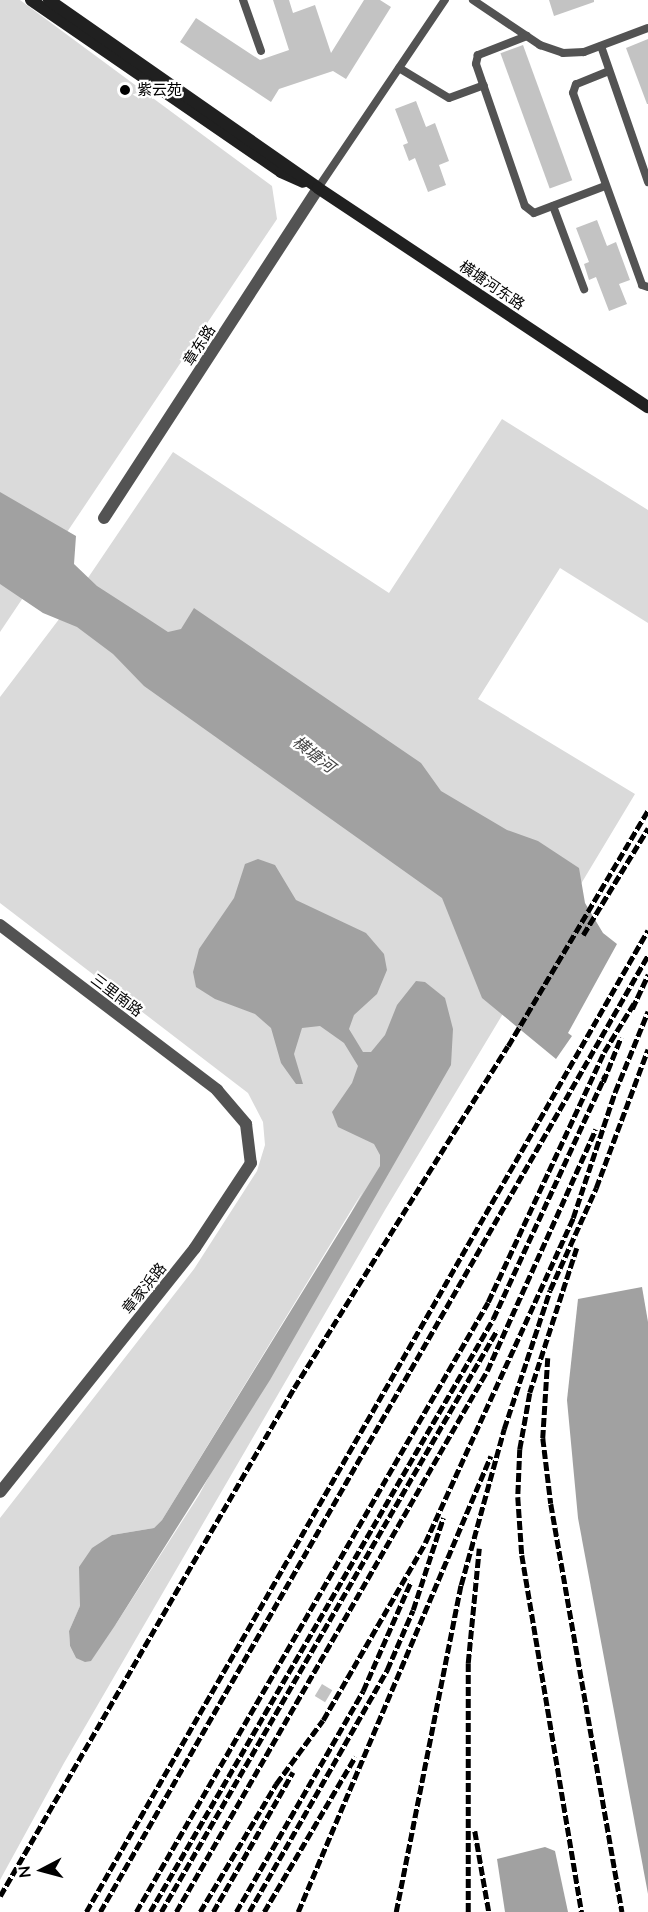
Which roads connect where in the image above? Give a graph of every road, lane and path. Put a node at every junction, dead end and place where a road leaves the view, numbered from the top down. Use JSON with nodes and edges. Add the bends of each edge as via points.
{"nodes":[{"id":1,"x":31,"y":0,"type":"edge"},
{"id":2,"x":49,"y":0,"type":"edge"},
{"id":3,"x":243,"y":0,"type":"edge"},
{"id":4,"x":445,"y":0,"type":"edge"},
{"id":5,"x":473,"y":0,"type":"edge"},
{"id":6,"x":648,"y":28,"type":"edge"},
{"id":7,"x":527,"y":36,"type":"junction"},
{"id":8,"x":601,"y":46,"type":"junction"},
{"id":9,"x":261,"y":51,"type":"dead end"},
{"id":10,"x":399,"y":68,"type":"junction"},
{"id":11,"x":609,"y":71,"type":"junction"},
{"id":12,"x":483,"y":86,"type":"junction"},
{"id":13,"x":648,"y":182,"type":"edge"},
{"id":14,"x":605,"y":186,"type":"junction"},
{"id":15,"x":318,"y":188,"type":"junction"},
{"id":16,"x":553,"y":206,"type":"junction"},
{"id":17,"x":648,"y":287,"type":"edge"},
{"id":18,"x":584,"y":289,"type":"dead end"},
{"id":19,"x":648,"y":408,"type":"edge"},
{"id":20,"x":105,"y":519,"type":"dead end"},
{"id":21,"x":0,"y":925,"type":"edge"},
{"id":22,"x":217,"y":1090,"type":"joint"},
{"id":23,"x":0,"y":1492,"type":"edge"}],
"edges":[{"from":1,"to":15,"type":"main road","name":"横塘河东路","via":[[281,172]]},
{"from":2,"to":15,"type":"main road","name":"横塘河东路"},
{"from":3,"to":9,"type":"lane"},
{"from":4,"to":10,"type":"lane"},
{"from":5,"to":7,"type":"lane"},
{"from":6,"to":8,"type":"lane"},
{"from":7,"to":8,"type":"lane","via":[[563,53]]},
{"from":7,"to":12,"type":"lane","via":[[478,55],[476,64]]},
{"from":8,"to":11,"type":"lane"},
{"from":10,"to":12,"type":"lane","via":[[449,98]]},
{"from":10,"to":15,"type":"lane"},
{"from":11,"to":13,"type":"lane"},
{"from":11,"to":14,"type":"lane","via":[[576,84],[573,93]]},
{"from":12,"to":16,"type":"lane","via":[[525,206],[534,213]]},
{"from":14,"to":16,"type":"lane"},
{"from":14,"to":17,"type":"lane","via":[[642,285]]},
{"from":15,"to":19,"type":"main road","name":"横塘河东路"},
{"from":15,"to":20,"type":"street","name":"章东路"},
{"from":16,"to":18,"type":"lane"},
{"from":21,"to":22,"type":"street","name":"三里南路"},
{"from":22,"to":23,"type":"street","name":"章家浜路","via":[[246,1124],[251,1163],[195,1248]]}]}
